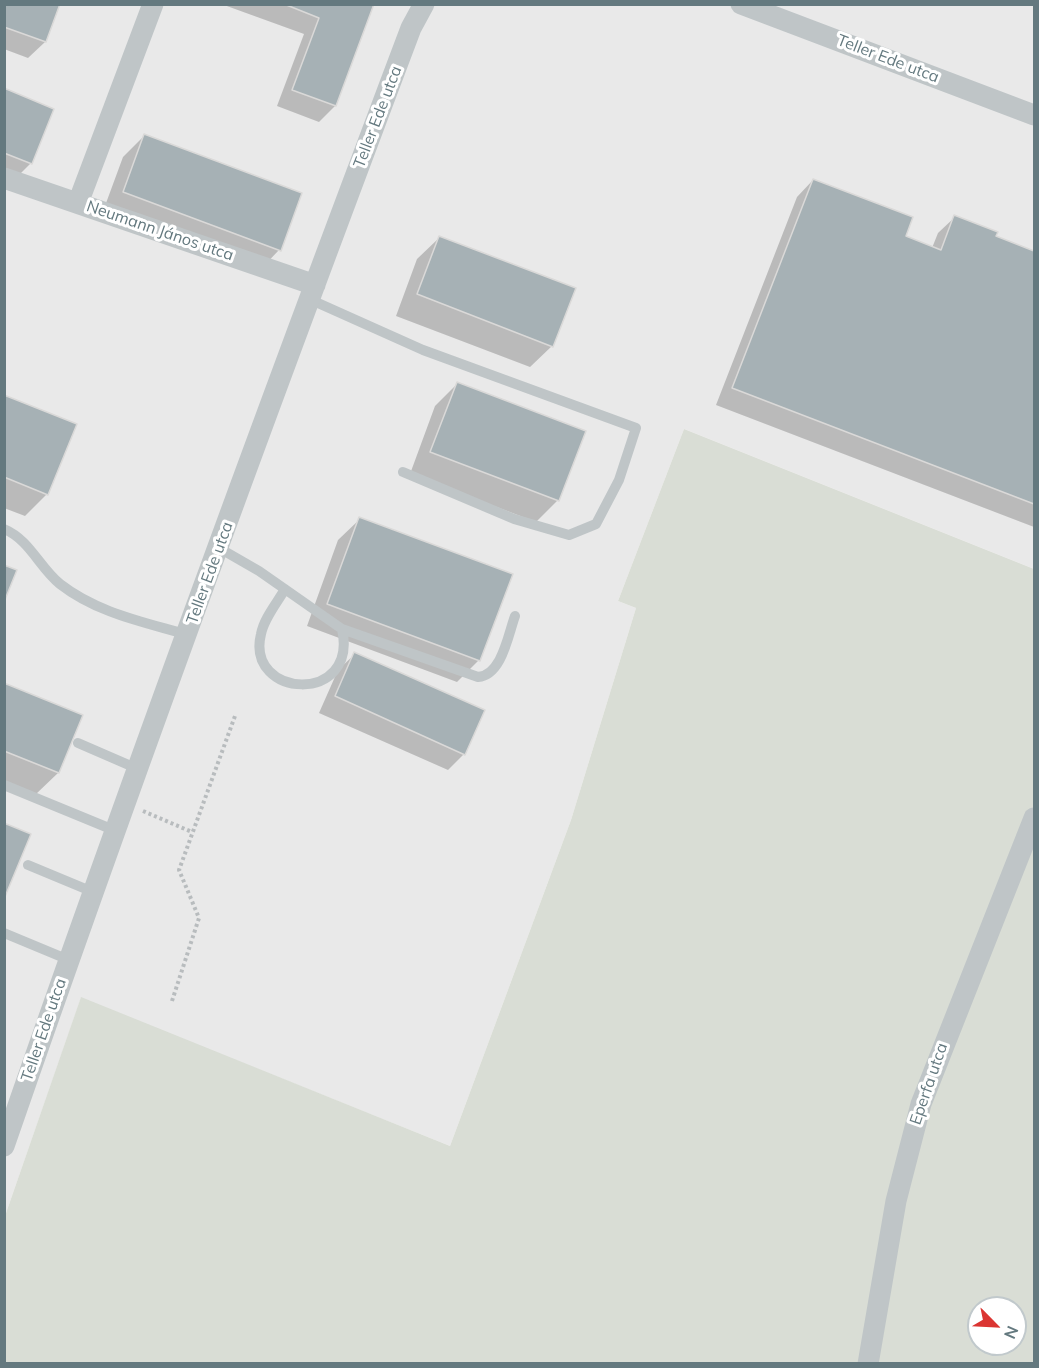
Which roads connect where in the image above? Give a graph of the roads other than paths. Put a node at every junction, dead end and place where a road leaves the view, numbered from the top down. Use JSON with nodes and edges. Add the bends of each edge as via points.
{"nodes":[{"id":1,"x":153,"y":4,"type":"edge"},
{"id":2,"x":424,"y":4,"type":"edge"},
{"id":3,"x":741,"y":4,"type":"edge"},
{"id":4,"x":1035,"y":115,"type":"edge"},
{"id":5,"x":4,"y":178,"type":"edge"},
{"id":6,"x":78,"y":203,"type":"junction"},
{"id":7,"x":312,"y":292,"type":"junction"},
{"id":8,"x":403,"y":472,"type":"dead end"},
{"id":9,"x":4,"y":529,"type":"edge"},
{"id":10,"x":219,"y":548,"type":"junction"},
{"id":11,"x":285,"y":589,"type":"junction"},
{"id":12,"x":515,"y":616,"type":"dead end"},
{"id":13,"x":342,"y":629,"type":"junction"},
{"id":14,"x":188,"y":635,"type":"junction"},
{"id":15,"x":78,"y":743,"type":"dead end"},
{"id":16,"x":138,"y":768,"type":"junction"},
{"id":17,"x":4,"y":785,"type":"edge"},
{"id":18,"x":1035,"y":818,"type":"edge"},
{"id":19,"x":116,"y":831,"type":"junction"},
{"id":20,"x":28,"y":865,"type":"dead end"},
{"id":21,"x":93,"y":892,"type":"junction"},
{"id":22,"x":4,"y":933,"type":"edge"},
{"id":23,"x":69,"y":960,"type":"junction"},
{"id":24,"x":4,"y":1146,"type":"edge"},
{"id":25,"x":868,"y":1364,"type":"edge"}],
"edges":[{"from":1,"to":6,"type":"street"},
{"from":2,"to":7,"type":"street","name":"Teller Ede utca","via":[[411,28]]},
{"from":3,"to":4,"type":"street","name":"Teller Ede utca"},
{"from":5,"to":6,"type":"street","name":"Neumann János utca"},
{"from":6,"to":7,"type":"street","name":"Neumann János utca"},
{"from":7,"to":8,"type":"lane","via":[[423,350],[636,428],[619,480],[596,524],[569,535],[514,519]]},
{"from":7,"to":10,"type":"street","name":"Teller Ede utca"},
{"from":9,"to":14,"type":"lane","via":[[17,535],[58,583],[96,607]]},
{"from":10,"to":11,"type":"lane"},
{"from":10,"to":14,"type":"street","name":"Teller Ede utca"},
{"from":11,"to":13,"type":"lane"},
{"from":11,"to":13,"type":"lane","via":[[263,626],[260,639],[263,659],[275,676],[295,685],[323,680],[342,658]]},
{"from":12,"to":13,"type":"lane","via":[[496,667],[489,675],[478,677]]},
{"from":14,"to":16,"type":"street","name":"Teller Ede utca"},
{"from":15,"to":16,"type":"lane"},
{"from":16,"to":19,"type":"street","name":"Teller Ede utca"},
{"from":17,"to":19,"type":"lane"},
{"from":18,"to":25,"type":"street","name":"Eperfa utca","via":[[918,1114],[896,1201]]},
{"from":19,"to":21,"type":"street","name":"Teller Ede utca"},
{"from":20,"to":21,"type":"lane"},
{"from":21,"to":23,"type":"street","name":"Teller Ede utca"},
{"from":22,"to":23,"type":"lane"},
{"from":23,"to":24,"type":"street","name":"Teller Ede utca"}]}
